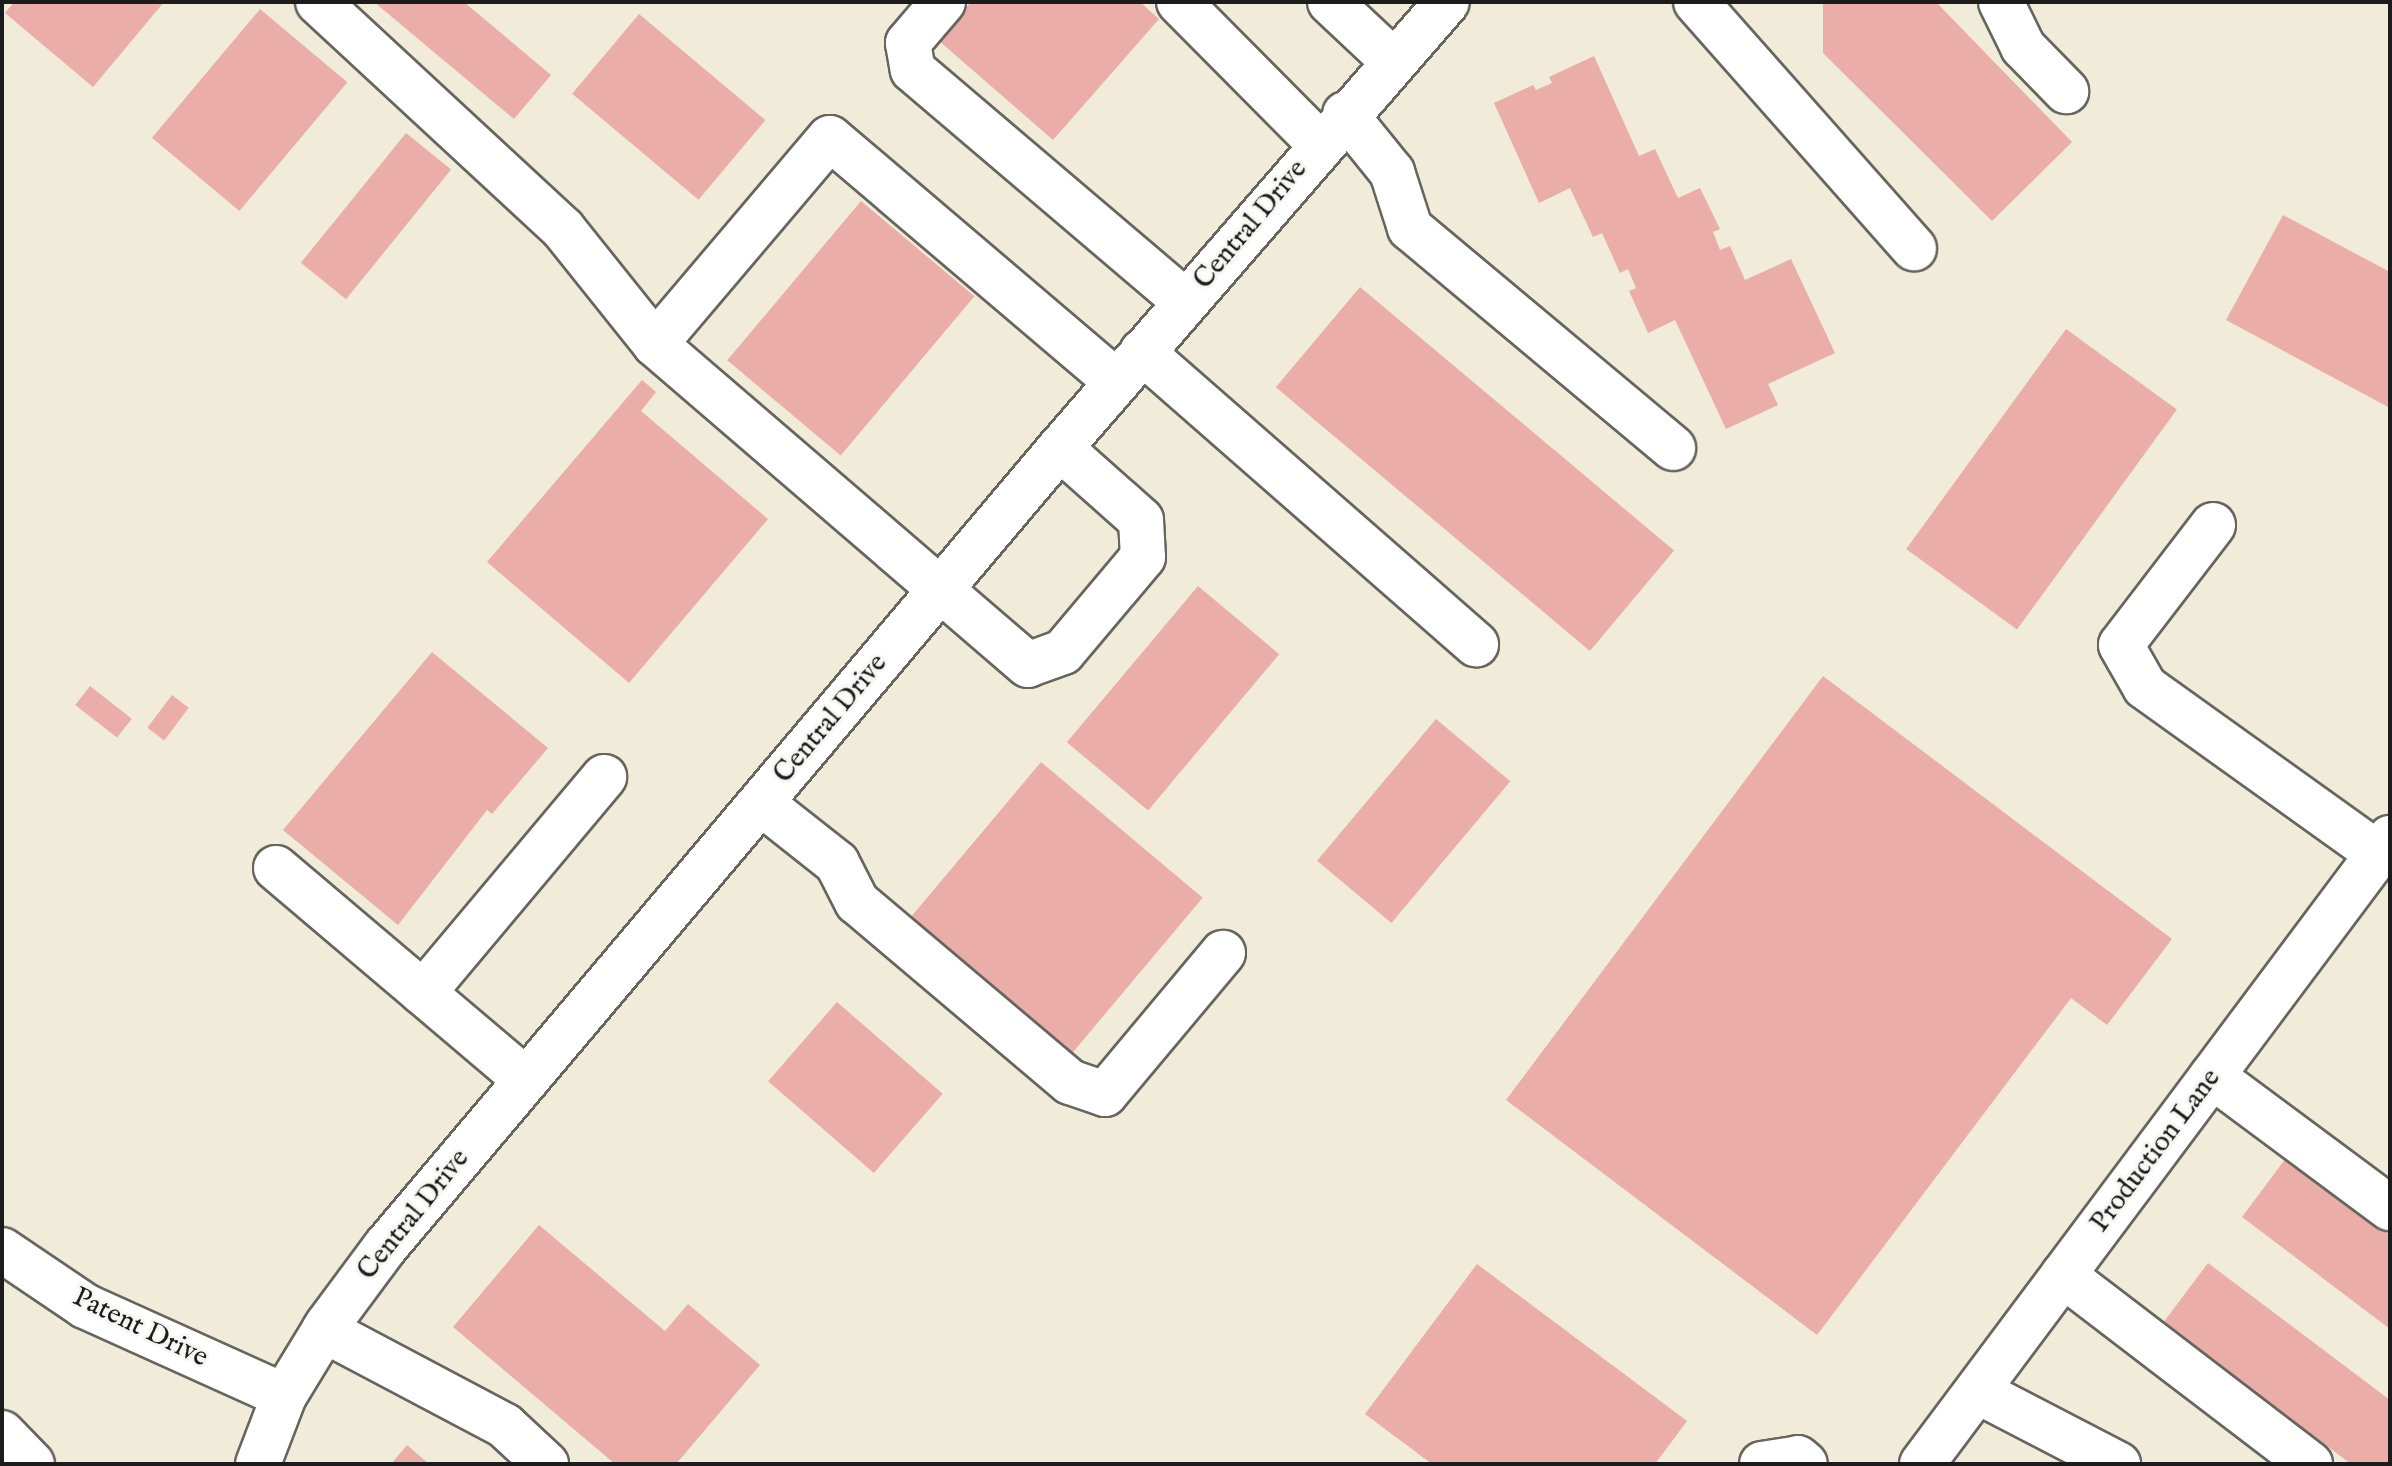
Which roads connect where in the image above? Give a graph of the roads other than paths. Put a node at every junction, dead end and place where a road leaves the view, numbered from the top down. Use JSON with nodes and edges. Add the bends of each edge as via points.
{"nodes":[{"id":1,"x":318,"y":2,"type":"edge"},
{"id":2,"x":943,"y":2,"type":"edge"},
{"id":3,"x":1179,"y":2,"type":"edge"},
{"id":4,"x":1330,"y":2,"type":"edge"},
{"id":5,"x":1447,"y":2,"type":"edge"},
{"id":6,"x":1696,"y":2,"type":"edge"},
{"id":7,"x":2001,"y":2,"type":"edge"},
{"id":8,"x":1392,"y":60,"type":"junction"},
{"id":9,"x":2066,"y":91,"type":"dead end"},
{"id":10,"x":1332,"y":129,"type":"junction"},
{"id":11,"x":1914,"y":248,"type":"dead end"},
{"id":12,"x":1186,"y":302,"type":"junction"},
{"id":13,"x":655,"y":344,"type":"junction"},
{"id":14,"x":1130,"y":367,"type":"junction"},
{"id":15,"x":1060,"y":448,"type":"junction"},
{"id":16,"x":1673,"y":448,"type":"dead end"},
{"id":17,"x":2213,"y":525,"type":"dead end"},
{"id":18,"x":941,"y":589,"type":"junction"},
{"id":19,"x":1476,"y":644,"type":"dead end"},
{"id":20,"x":604,"y":777,"type":"dead end"},
{"id":21,"x":761,"y":803,"type":"junction"},
{"id":22,"x":2384,"y":846,"type":"edge"},
{"id":23,"x":276,"y":868,"type":"dead end"},
{"id":24,"x":1223,"y":953,"type":"dead end"},
{"id":25,"x":423,"y":993,"type":"junction"},
{"id":26,"x":2212,"y":1076,"type":"junction"},
{"id":27,"x":526,"y":1080,"type":"junction"},
{"id":28,"x":2390,"y":1208,"type":"edge"},
{"id":29,"x":2,"y":1250,"type":"edge"},
{"id":30,"x":2063,"y":1275,"type":"junction"},
{"id":31,"x":324,"y":1330,"type":"junction"},
{"id":32,"x":1977,"y":1391,"type":"junction"},
{"id":33,"x":284,"y":1396,"type":"junction"},
{"id":34,"x":2,"y":1433,"type":"edge"},
{"id":35,"x":32,"y":1464,"type":"edge"},
{"id":36,"x":258,"y":1464,"type":"edge"},
{"id":37,"x":546,"y":1464,"type":"edge"},
{"id":38,"x":1762,"y":1464,"type":"edge"},
{"id":39,"x":1805,"y":1464,"type":"edge"},
{"id":40,"x":1922,"y":1464,"type":"edge"},
{"id":41,"x":2118,"y":1464,"type":"edge"},
{"id":42,"x":2310,"y":1464,"type":"edge"}],
"edges":[{"from":1,"to":13,"type":"street","via":[[563,229]]},
{"from":2,"to":12,"type":"street","via":[[908,43],[913,70]]},
{"from":3,"to":10,"type":"street"},
{"from":4,"to":8,"type":"street"},
{"from":5,"to":8,"type":"street","name":"Central Drive"},
{"from":6,"to":11,"type":"street"},
{"from":7,"to":9,"type":"street","via":[[2023,47]]},
{"from":8,"to":10,"type":"street","name":"Central Drive"},
{"from":10,"to":12,"type":"street","name":"Central Drive"},
{"from":10,"to":16,"type":"street","via":[[1392,172],[1410,228]]},
{"from":12,"to":14,"type":"street","name":"Central Drive"},
{"from":13,"to":14,"type":"street","via":[[830,138]]},
{"from":13,"to":18,"type":"street"},
{"from":14,"to":15,"type":"street","name":"Central Drive"},
{"from":14,"to":19,"type":"street"},
{"from":15,"to":18,"type":"street","name":"Central Drive"},
{"from":15,"to":18,"type":"street","via":[[1141,520],[1143,557],[1063,652],[1028,665]]},
{"from":17,"to":22,"type":"street","via":[[2121,645],[2145,687]]},
{"from":18,"to":21,"type":"street","name":"Central Drive"},
{"from":20,"to":25,"type":"street"},
{"from":21,"to":24,"type":"street","via":[[837,863],[857,902],[1070,1082],[1105,1094]]},
{"from":21,"to":27,"type":"street","name":"Central Drive"},
{"from":22,"to":26,"type":"street","name":"Production Lane"},
{"from":23,"to":25,"type":"street"},
{"from":25,"to":27,"type":"street"},
{"from":26,"to":28,"type":"street"},
{"from":26,"to":30,"type":"street","name":"Production Lane"},
{"from":27,"to":31,"type":"street","name":"Central Drive","via":[[386,1246]]},
{"from":29,"to":33,"type":"street","name":"Patent Drive","via":[[85,1306]]},
{"from":30,"to":32,"type":"street","name":"Production Lane"},
{"from":30,"to":42,"type":"street"},
{"from":31,"to":33,"type":"street","name":"Central Drive"},
{"from":31,"to":37,"type":"street","via":[[505,1426]]},
{"from":32,"to":40,"type":"street","name":"Production Lane"},
{"from":32,"to":41,"type":"street"},
{"from":33,"to":36,"type":"street","name":"Central Drive"},
{"from":34,"to":35,"type":"street"},
{"from":38,"to":39,"type":"street","via":[[1798,1458]]}]}
